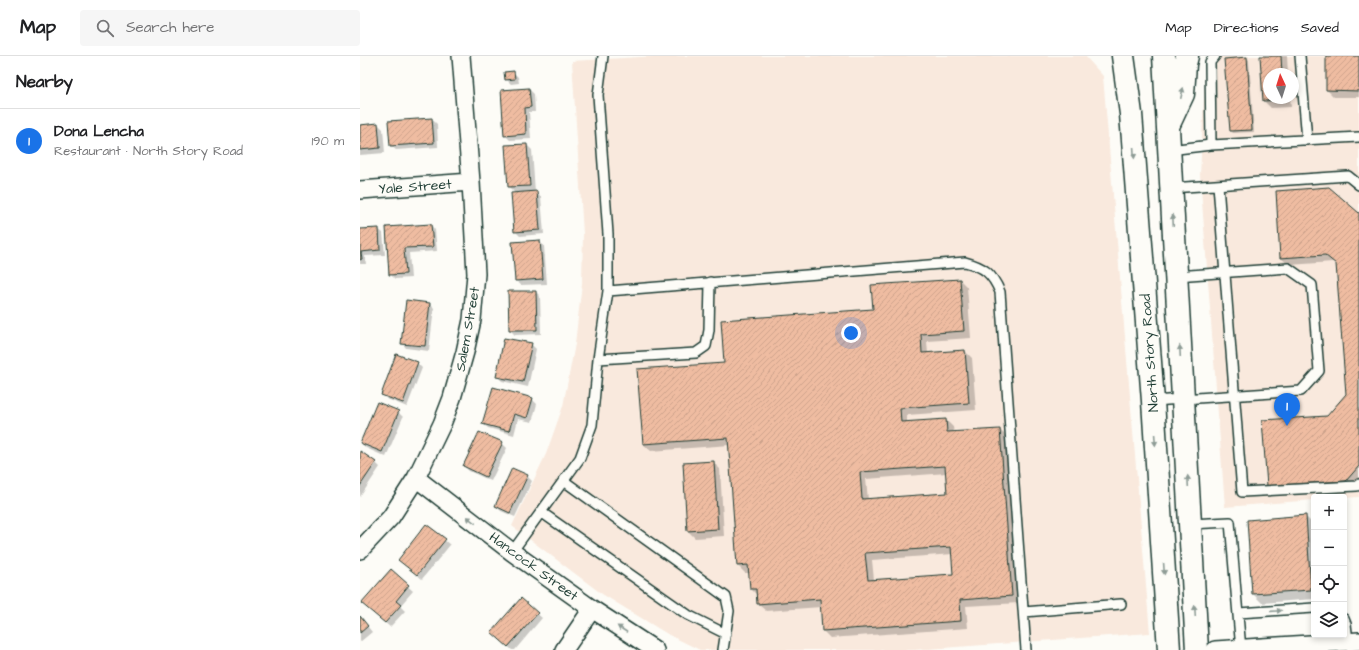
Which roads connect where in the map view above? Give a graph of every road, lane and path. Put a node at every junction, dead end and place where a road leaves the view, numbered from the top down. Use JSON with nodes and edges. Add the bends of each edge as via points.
{"nodes":[{"id":1,"x":461,"y":56,"type":"edge"},
{"id":2,"x":603,"y":56,"type":"edge"},
{"id":3,"x":1112,"y":56,"type":"edge"},
{"id":4,"x":1123,"y":56,"type":"edge"},
{"id":5,"x":1164,"y":56,"type":"edge"},
{"id":6,"x":1187,"y":56,"type":"edge"},
{"id":7,"x":1215,"y":56,"type":"edge"},
{"id":8,"x":1300,"y":56,"type":"edge"},
{"id":9,"x":1131,"y":114,"type":"junction"},
{"id":10,"x":1168,"y":127,"type":"junction"},
{"id":11,"x":1359,"y":138,"type":"edge"},
{"id":12,"x":1307,"y":140,"type":"junction"},
{"id":13,"x":1211,"y":145,"type":"junction"},
{"id":14,"x":1169,"y":150,"type":"junction"},
{"id":15,"x":471,"y":182,"type":"junction"},
{"id":16,"x":1218,"y":185,"type":"junction"},
{"id":17,"x":1359,"y":185,"type":"edge"},
{"id":18,"x":1171,"y":188,"type":"junction"},
{"id":19,"x":360,"y":190,"type":"edge"},
{"id":20,"x":1225,"y":273,"type":"junction"},
{"id":21,"x":1176,"y":276,"type":"junction"},
{"id":22,"x":710,"y":282,"type":"junction"},
{"id":23,"x":608,"y":291,"type":"junction"},
{"id":24,"x":598,"y":359,"type":"junction"},
{"id":25,"x":1235,"y":395,"type":"junction"},
{"id":26,"x":1183,"y":399,"type":"junction"},
{"id":27,"x":1153,"y":401,"type":"junction"},
{"id":28,"x":416,"y":478,"type":"junction"},
{"id":29,"x":564,"y":481,"type":"junction"},
{"id":30,"x":1359,"y":484,"type":"edge"},
{"id":31,"x":541,"y":512,"type":"junction"},
{"id":32,"x":1190,"y":524,"type":"junction"},
{"id":33,"x":360,"y":550,"type":"edge"},
{"id":34,"x":512,"y":552,"type":"junction"},
{"id":35,"x":1121,"y":604,"type":"dead end"},
{"id":36,"x":1311,"y":608,"type":"edge"},
{"id":37,"x":592,"y":609,"type":"junction"},
{"id":38,"x":1024,"y":612,"type":"junction"},
{"id":39,"x":1238,"y":613,"type":"junction"},
{"id":40,"x":1347,"y":626,"type":"edge"},
{"id":41,"x":726,"y":634,"type":"junction"},
{"id":42,"x":1353,"y":641,"type":"edge"},
{"id":43,"x":1240,"y":649,"type":"edge"},
{"id":44,"x":564,"y":650,"type":"edge"},
{"id":45,"x":655,"y":650,"type":"edge"},
{"id":46,"x":723,"y":650,"type":"edge"},
{"id":47,"x":1026,"y":650,"type":"edge"},
{"id":48,"x":1169,"y":650,"type":"edge"},
{"id":49,"x":1197,"y":650,"type":"edge"},
{"id":50,"x":1215,"y":650,"type":"edge"}],
"edges":[{"from":1,"to":15,"type":"street","name":"Salem Street"},
{"from":2,"to":23,"type":"lane","via":[[598,95],[608,234]]},
{"from":3,"to":9,"type":"main road"},
{"from":4,"to":9,"type":"main road","name":"North Story Road"},
{"from":5,"to":10,"type":"main road"},
{"from":10,"to":6,"type":"main road","one_way":true,"via":[[1183,94]]},
{"from":7,"to":13,"type":"lane","via":[[1210,62]]},
{"from":8,"to":12,"type":"lane"},
{"from":9,"to":27,"type":"main road","name":"North Story Road","one_way":true},
{"from":10,"to":14,"type":"main road"},
{"from":11,"to":12,"type":"lane"},
{"from":12,"to":13,"type":"lane"},
{"from":13,"to":14,"type":"lane"},
{"from":14,"to":18,"type":"main road"},
{"from":15,"to":19,"type":"street","name":"Yale Street"},
{"from":15,"to":28,"type":"street","name":"Salem Street","via":[[476,274],[472,320],[452,398]]},
{"from":16,"to":17,"type":"lane","via":[[1348,176]]},
{"from":16,"to":18,"type":"lane"},
{"from":16,"to":20,"type":"lane"},
{"from":21,"to":18,"type":"main road","one_way":true},
{"from":20,"to":21,"type":"lane"},
{"from":20,"to":25,"type":"lane"},
{"from":20,"to":25,"type":"lane","via":[[1288,268],[1312,285],[1319,371],[1301,391]]},
{"from":26,"to":21,"type":"main road","one_way":true},
{"from":22,"to":23,"type":"lane"},
{"from":22,"to":24,"type":"lane","via":[[706,346],[696,352]]},
{"from":22,"to":38,"type":"lane","via":[[965,262],[987,271],[995,280],[1000,292]]},
{"from":23,"to":24,"type":"lane"},
{"from":24,"to":29,"type":"lane","via":[[592,425],[580,458]]},
{"from":25,"to":26,"type":"lane"},
{"from":25,"to":30,"type":"lane","via":[[1242,492]]},
{"from":26,"to":27,"type":"lane"},
{"from":32,"to":26,"type":"main road","one_way":true},
{"from":27,"to":48,"type":"main road","name":"North Story Road","one_way":true},
{"from":28,"to":33,"type":"street","name":"Salem Street","via":[[391,517]]},
{"from":34,"to":28,"type":"street","name":"Hancock Street","one_way":true},
{"from":29,"to":31,"type":"lane"},
{"from":29,"to":41,"type":"lane","via":[[726,598],[729,611]]},
{"from":31,"to":34,"type":"lane"},
{"from":31,"to":41,"type":"lane","via":[[688,615]]},
{"from":32,"to":39,"type":"lane","via":[[1230,522]]},
{"from":49,"to":32,"type":"main road","one_way":true},
{"from":34,"to":37,"type":"street","name":"Hancock Street"},
{"from":35,"to":38,"type":"lane"},
{"from":39,"to":36,"type":"lane","one_way":true},
{"from":37,"to":44,"type":"street"},
{"from":45,"to":37,"type":"street","name":"Hancock Street","one_way":true},
{"from":38,"to":47,"type":"lane"},
{"from":39,"to":43,"type":"lane"},
{"from":40,"to":42,"type":"lane"},
{"from":41,"to":46,"type":"lane"},
{"from":42,"to":43,"type":"street"},
{"from":43,"to":50,"type":"street"}]}
